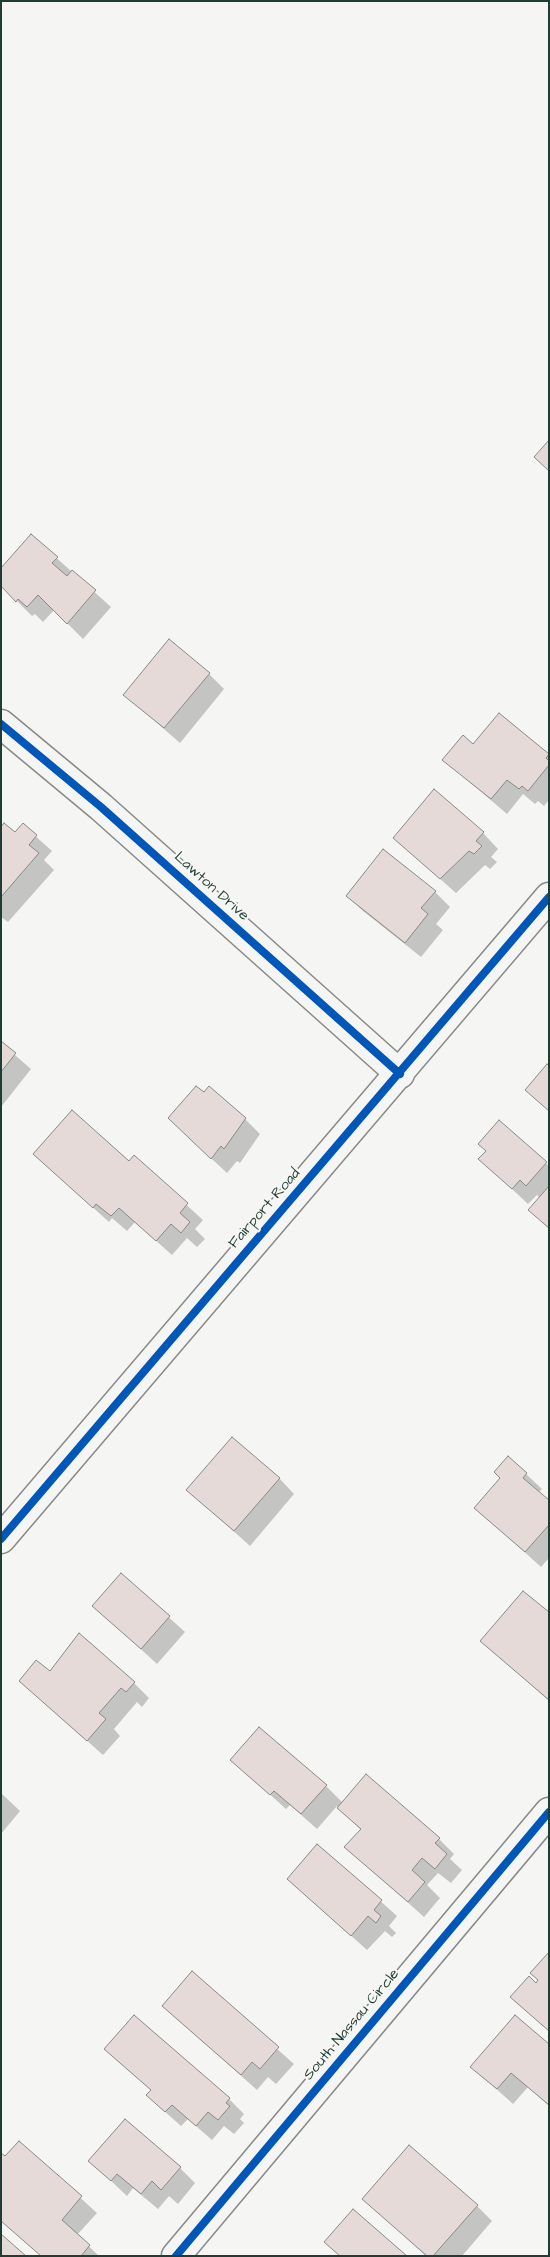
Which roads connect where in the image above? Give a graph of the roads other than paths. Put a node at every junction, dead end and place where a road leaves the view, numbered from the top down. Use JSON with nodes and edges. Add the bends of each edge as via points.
{"nodes":[{"id":1,"x":1,"y":724,"type":"edge"},
{"id":2,"x":549,"y":897,"type":"edge"},
{"id":3,"x":400,"y":1074,"type":"junction"},
{"id":4,"x":1,"y":1539,"type":"edge"},
{"id":5,"x":549,"y":1812,"type":"edge"},
{"id":6,"x":176,"y":2256,"type":"edge"}],
"edges":[{"from":1,"to":3,"type":"street","name":"Lawton Drive","via":[[101,807]]},
{"from":2,"to":3,"type":"street","name":"Fairport Road"},
{"from":3,"to":4,"type":"street","name":"Fairport Road"},
{"from":5,"to":6,"type":"street","name":"South Nassau Circle"}]}
